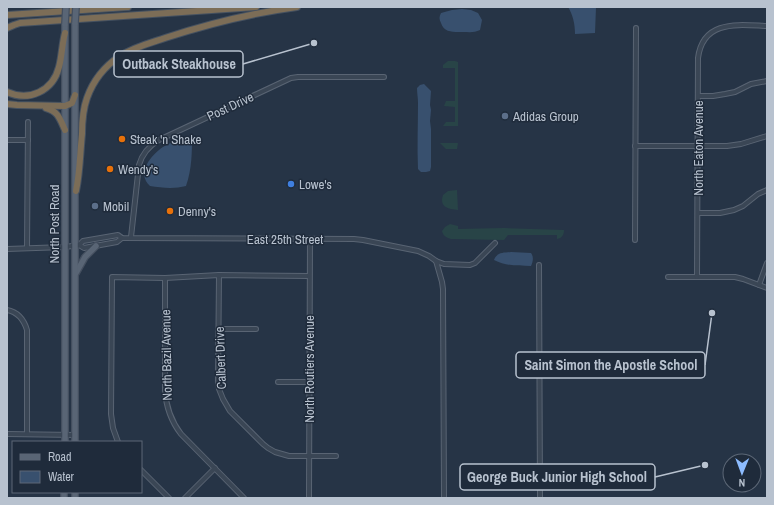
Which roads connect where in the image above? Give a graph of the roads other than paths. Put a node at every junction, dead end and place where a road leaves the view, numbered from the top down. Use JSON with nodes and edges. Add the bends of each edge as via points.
{"nodes":[{"id":1,"x":66,"y":7,"type":"edge"},
{"id":2,"x":76,"y":7,"type":"edge"},
{"id":3,"x":128,"y":7,"type":"edge"},
{"id":4,"x":256,"y":7,"type":"edge"},
{"id":5,"x":297,"y":7,"type":"edge"},
{"id":6,"x":7,"y":15,"type":"edge"},
{"id":7,"x":767,"y":26,"type":"edge"},
{"id":8,"x":7,"y":28,"type":"edge"},
{"id":9,"x":636,"y":28,"type":"dead end"},
{"id":10,"x":65,"y":33,"type":"junction"},
{"id":11,"x":384,"y":77,"type":"dead end"},
{"id":12,"x":767,"y":81,"type":"edge"},
{"id":13,"x":7,"y":92,"type":"edge"},
{"id":14,"x":76,"y":95,"type":"junction"},
{"id":15,"x":698,"y":96,"type":"junction"},
{"id":16,"x":7,"y":104,"type":"edge"},
{"id":17,"x":34,"y":106,"type":"junction"},
{"id":18,"x":65,"y":106,"type":"junction"},
{"id":19,"x":28,"y":122,"type":"dead end"},
{"id":20,"x":65,"y":130,"type":"junction"},
{"id":21,"x":767,"y":136,"type":"edge"},
{"id":22,"x":7,"y":140,"type":"edge"},
{"id":23,"x":28,"y":140,"type":"junction"},
{"id":24,"x":635,"y":146,"type":"junction"},
{"id":25,"x":698,"y":146,"type":"junction"},
{"id":26,"x":767,"y":190,"type":"edge"},
{"id":27,"x":76,"y":191,"type":"junction"},
{"id":28,"x":698,"y":213,"type":"junction"},
{"id":29,"x":131,"y":237,"type":"junction"},
{"id":30,"x":122,"y":238,"type":"junction"},
{"id":31,"x":310,"y":239,"type":"junction"},
{"id":32,"x":635,"y":240,"type":"dead end"},
{"id":33,"x":495,"y":242,"type":"dead end"},
{"id":34,"x":77,"y":246,"type":"junction"},
{"id":35,"x":96,"y":246,"type":"junction"},
{"id":36,"x":27,"y":248,"type":"junction"},
{"id":37,"x":66,"y":248,"type":"junction"},
{"id":38,"x":7,"y":249,"type":"edge"},
{"id":39,"x":436,"y":261,"type":"junction"},
{"id":40,"x":767,"y":263,"type":"edge"},
{"id":41,"x":539,"y":265,"type":"dead end"},
{"id":42,"x":76,"y":273,"type":"junction"},
{"id":43,"x":219,"y":275,"type":"junction"},
{"id":44,"x":310,"y":276,"type":"junction"},
{"id":45,"x":668,"y":277,"type":"dead end"},
{"id":46,"x":697,"y":277,"type":"junction"},
{"id":47,"x":165,"y":278,"type":"junction"},
{"id":48,"x":759,"y":285,"type":"junction"},
{"id":49,"x":767,"y":288,"type":"edge"},
{"id":50,"x":7,"y":310,"type":"edge"},
{"id":51,"x":219,"y":329,"type":"junction"},
{"id":52,"x":256,"y":329,"type":"dead end"},
{"id":53,"x":278,"y":382,"type":"dead end"},
{"id":54,"x":309,"y":382,"type":"junction"},
{"id":55,"x":7,"y":434,"type":"edge"},
{"id":56,"x":27,"y":434,"type":"junction"},
{"id":57,"x":65,"y":435,"type":"junction"},
{"id":58,"x":75,"y":435,"type":"junction"},
{"id":59,"x":65,"y":441,"type":"edge"},
{"id":60,"x":75,"y":441,"type":"edge"},
{"id":61,"x":118,"y":441,"type":"edge"},
{"id":62,"x":309,"y":456,"type":"junction"},
{"id":63,"x":336,"y":456,"type":"dead end"},
{"id":64,"x":215,"y":468,"type":"junction"},
{"id":65,"x":142,"y":471,"type":"edge"},
{"id":66,"x":169,"y":498,"type":"edge"},
{"id":67,"x":184,"y":498,"type":"edge"},
{"id":68,"x":244,"y":498,"type":"edge"},
{"id":69,"x":309,"y":498,"type":"edge"},
{"id":70,"x":444,"y":498,"type":"edge"},
{"id":71,"x":540,"y":498,"type":"edge"}],
"edges":[{"from":1,"to":10,"type":"main road","name":"North Post Road","bridge":true},
{"from":2,"to":14,"type":"main road","name":"North Post Road","bridge":true},
{"from":3,"to":6,"type":"highway"},
{"from":4,"to":8,"type":"highway","via":[[20,23]]},
{"from":5,"to":27,"type":"highway","via":[[252,14],[201,27],[134,48],[110,63],[96,80],[84,106]]},
{"from":7,"to":15,"type":"street","name":"North Eaton Avenue","via":[[729,25],[719,28],[707,37],[698,58]]},
{"from":9,"to":24,"type":"street"},
{"from":10,"to":13,"type":"highway","via":[[60,66],[48,86],[30,96],[17,96]]},
{"from":10,"to":18,"type":"main road","name":"North Post Road"},
{"from":11,"to":29,"type":"street","name":"Post Drive","via":[[291,78],[158,140],[143,155],[139,165]]},
{"from":12,"to":15,"type":"street","via":[[752,84],[735,92]]},
{"from":14,"to":18,"type":"highway","via":[[72,103]]},
{"from":14,"to":27,"type":"main road","name":"North Post Road"},
{"from":15,"to":25,"type":"street","name":"North Eaton Avenue"},
{"from":16,"to":17,"type":"highway"},
{"from":17,"to":18,"type":"highway"},
{"from":17,"to":20,"type":"highway","via":[[56,113]]},
{"from":18,"to":20,"type":"main road","name":"North Post Road"},
{"from":19,"to":23,"type":"street"},
{"from":20,"to":37,"type":"main road","name":"North Post Road"},
{"from":21,"to":25,"type":"street","via":[[741,144]]},
{"from":22,"to":23,"type":"street"},
{"from":23,"to":36,"type":"street"},
{"from":24,"to":25,"type":"street"},
{"from":24,"to":32,"type":"street"},
{"from":25,"to":28,"type":"street","name":"North Eaton Avenue"},
{"from":26,"to":28,"type":"street","via":[[734,210]]},
{"from":27,"to":34,"type":"main road","name":"North Post Road"},
{"from":28,"to":46,"type":"street","name":"North Eaton Avenue"},
{"from":29,"to":30,"type":"street","name":"East 25th Street"},
{"from":29,"to":31,"type":"street","name":"East 25th Street"},
{"from":30,"to":34,"type":"street","name":"East 25th Street","via":[[118,235],[83,241]]},
{"from":30,"to":35,"type":"street","name":"East 25th Street","via":[[117,242]]},
{"from":31,"to":39,"type":"street","name":"East 25th Street","via":[[363,240],[418,251]]},
{"from":31,"to":44,"type":"street","name":"North Routiers Avenue"},
{"from":33,"to":39,"type":"street","name":"East 25th Street","via":[[471,265],[449,265]]},
{"from":34,"to":35,"type":"street","name":"East 25th Street"},
{"from":34,"to":37,"type":"street","name":"East 25th Street"},
{"from":34,"to":42,"type":"main road","name":"North Post Road"},
{"from":35,"to":42,"type":"main road","via":[[85,257]]},
{"from":36,"to":37,"type":"street","name":"East 25th Street"},
{"from":36,"to":38,"type":"street","name":"East 25th Street"},
{"from":37,"to":57,"type":"main road","name":"North Post Road"},
{"from":39,"to":70,"type":"street","via":[[443,289]]},
{"from":40,"to":48,"type":"street"},
{"from":41,"to":71,"type":"street"},
{"from":42,"to":58,"type":"main road","name":"North Post Road"},
{"from":43,"to":44,"type":"street"},
{"from":43,"to":47,"type":"street"},
{"from":43,"to":51,"type":"street","name":"Calbert Drive"},
{"from":44,"to":54,"type":"street","name":"North Routiers Avenue"},
{"from":45,"to":46,"type":"street"},
{"from":46,"to":48,"type":"street","via":[[735,277]]},
{"from":47,"to":61,"type":"street","via":[[112,277],[111,414]]},
{"from":47,"to":64,"type":"street","name":"North Bazil Avenue","via":[[167,406],[178,430]]},
{"from":48,"to":49,"type":"street"},
{"from":50,"to":56,"type":"street","via":[[21,318],[27,330]]},
{"from":51,"to":52,"type":"street"},
{"from":51,"to":62,"type":"street","name":"Calbert Drive","via":[[218,383],[228,407],[268,448],[289,456]]},
{"from":53,"to":54,"type":"street"},
{"from":54,"to":62,"type":"street","name":"North Routiers Avenue"},
{"from":55,"to":56,"type":"street"},
{"from":56,"to":57,"type":"street"},
{"from":57,"to":58,"type":"street"},
{"from":57,"to":59,"type":"main road","name":"North Post Road"},
{"from":58,"to":60,"type":"main road","name":"North Post Road"},
{"from":62,"to":63,"type":"street","name":"Calbert Drive"},
{"from":62,"to":69,"type":"street","name":"North Routiers Avenue"},
{"from":64,"to":67,"type":"street"},
{"from":64,"to":68,"type":"street","name":"North Bazil Avenue"},
{"from":65,"to":66,"type":"street"}]}
